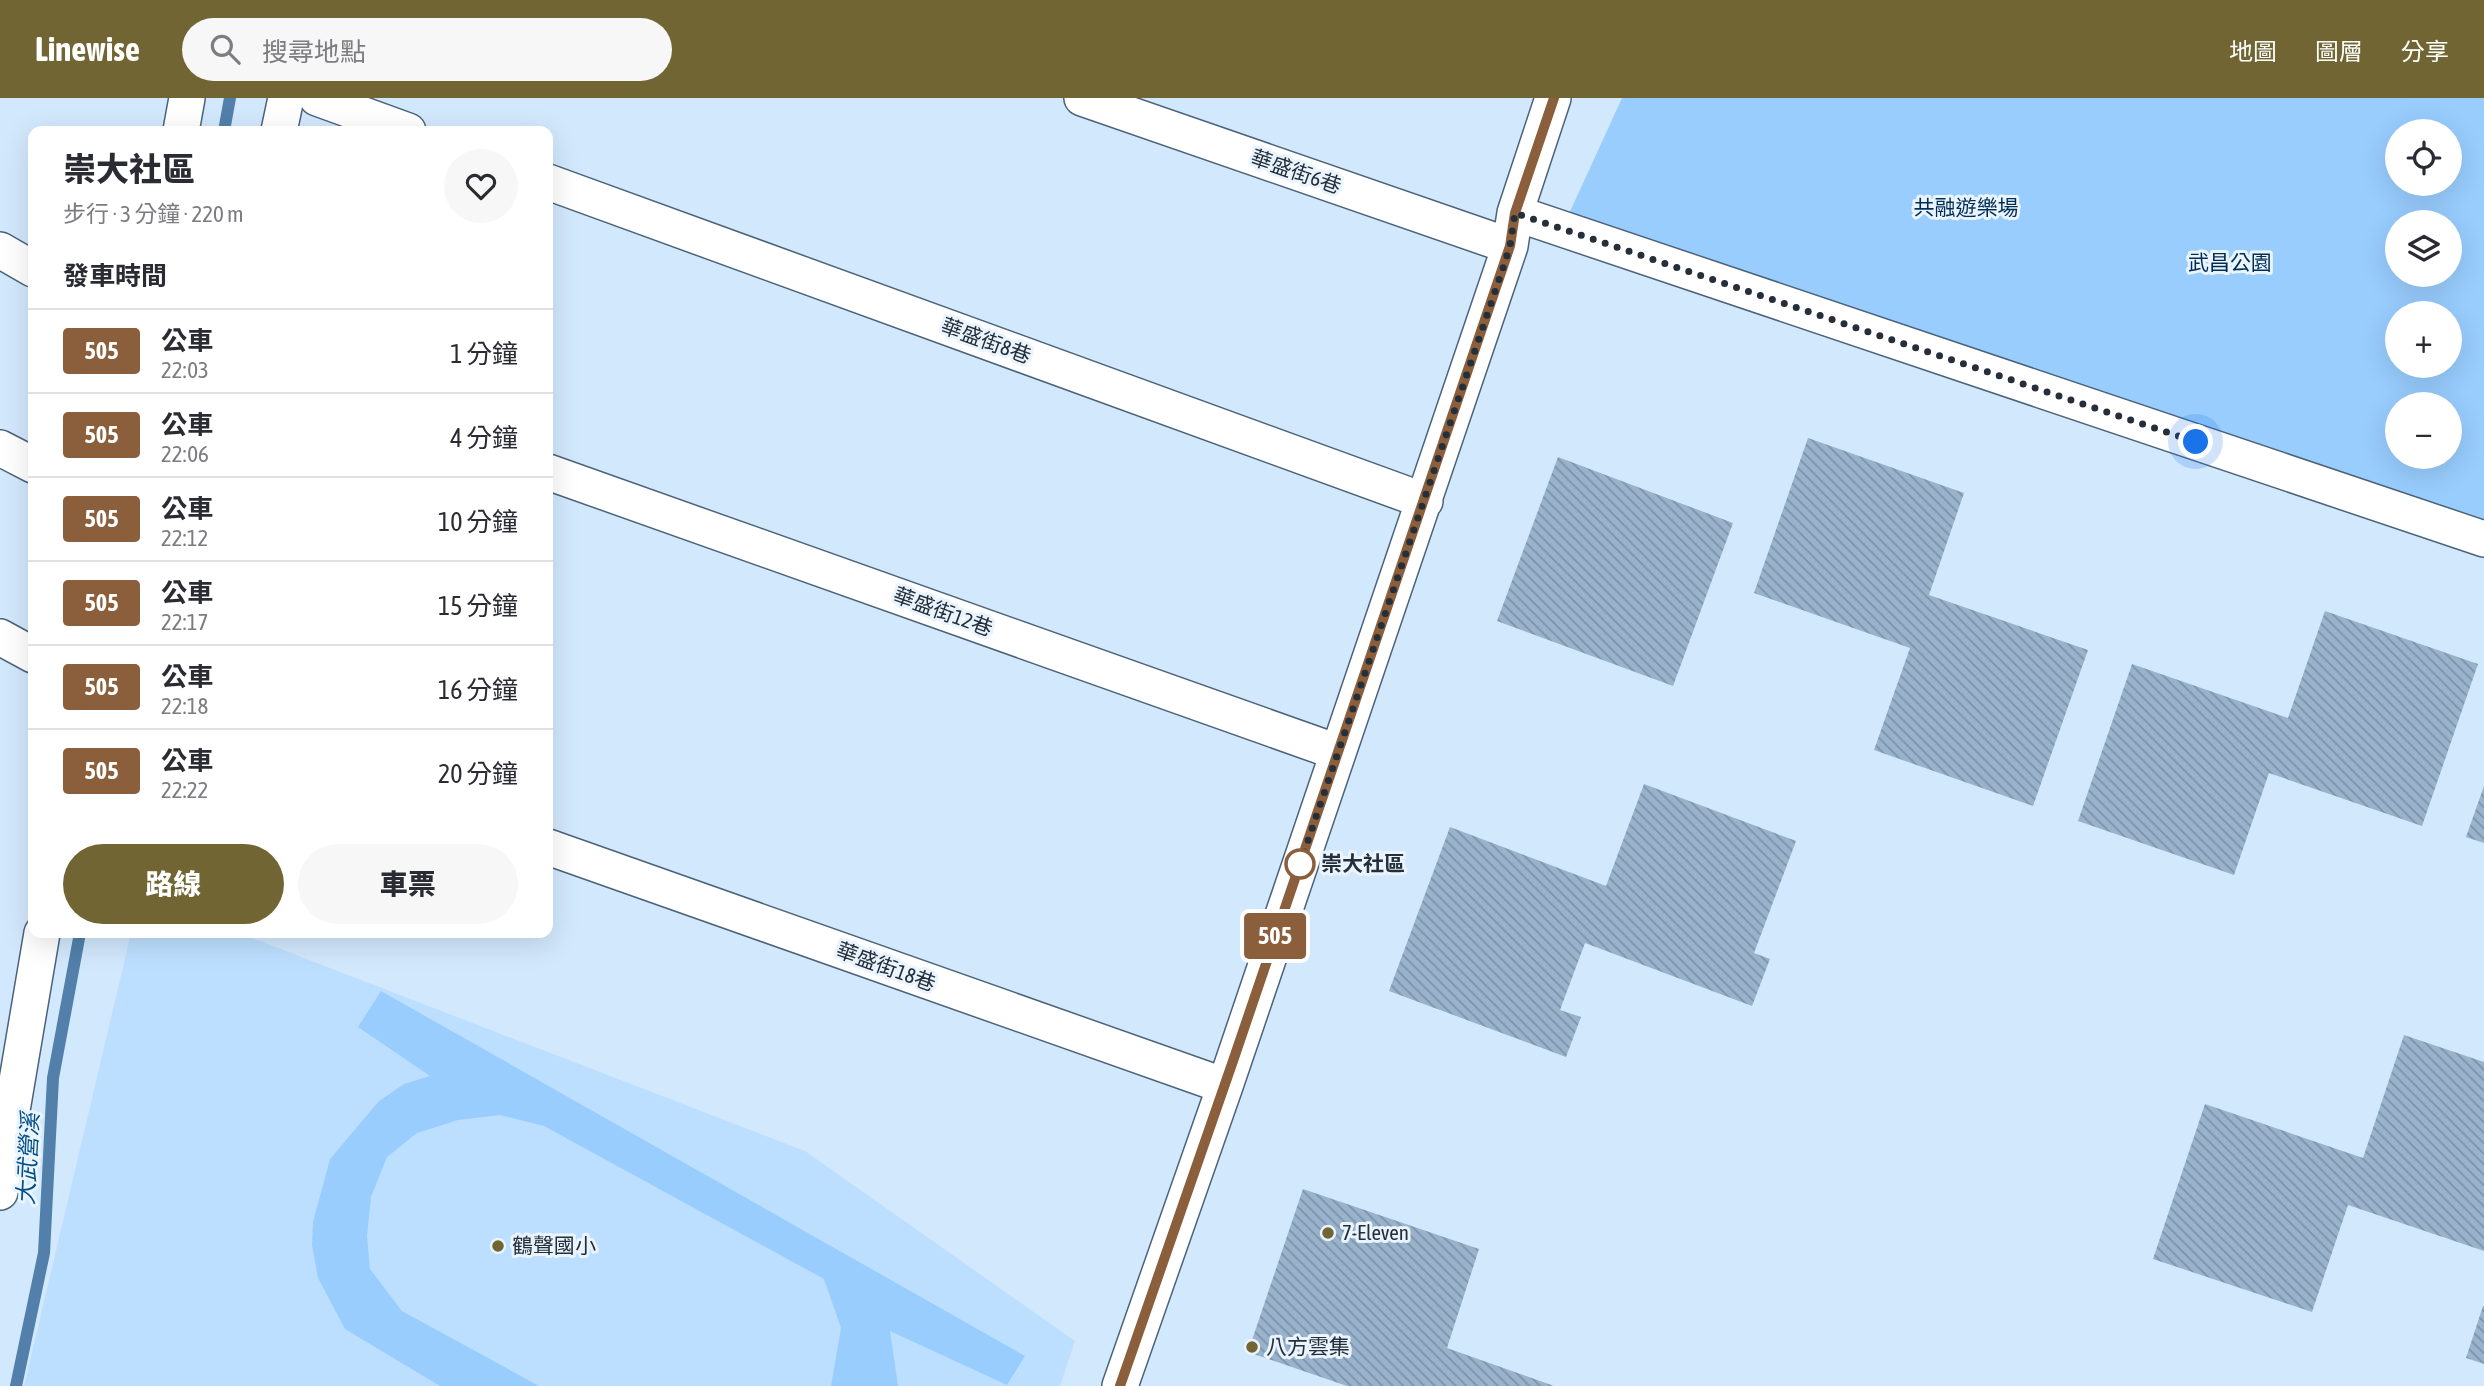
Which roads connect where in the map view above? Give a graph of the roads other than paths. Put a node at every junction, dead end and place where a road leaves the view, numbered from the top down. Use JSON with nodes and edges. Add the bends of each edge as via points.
{"nodes":[{"id":1,"x":187,"y":98,"type":"edge"},
{"id":2,"x":286,"y":98,"type":"edge"},
{"id":3,"x":317,"y":98,"type":"edge"},
{"id":4,"x":1082,"y":98,"type":"edge"},
{"id":5,"x":1553,"y":98,"type":"edge"},
{"id":6,"x":182,"y":126,"type":"edge"},
{"id":7,"x":280,"y":126,"type":"edge"},
{"id":8,"x":394,"y":126,"type":"edge"},
{"id":9,"x":553,"y":184,"type":"edge"},
{"id":10,"x":1512,"y":229,"type":"junction"},
{"id":11,"x":0,"y":250,"type":"edge"},
{"id":12,"x":28,"y":266,"type":"edge"},
{"id":13,"x":0,"y":448,"type":"edge"},
{"id":14,"x":28,"y":462,"type":"edge"},
{"id":15,"x":553,"y":474,"type":"edge"},
{"id":16,"x":1425,"y":500,"type":"junction"},
{"id":17,"x":2484,"y":538,"type":"edge"},
{"id":18,"x":0,"y":637,"type":"edge"},
{"id":19,"x":28,"y":652,"type":"edge"},
{"id":20,"x":1337,"y":752,"type":"junction"},
{"id":21,"x":553,"y":848,"type":"edge"},
{"id":22,"x":41,"y":938,"type":"edge"},
{"id":23,"x":12,"y":1041,"type":"edge"},
{"id":24,"x":1225,"y":1086,"type":"junction"},
{"id":25,"x":5,"y":1132,"type":"edge"},
{"id":26,"x":0,"y":1192,"type":"edge"},
{"id":27,"x":1119,"y":1386,"type":"edge"}],
"edges":[{"from":1,"to":6,"type":"street"},
{"from":2,"to":7,"type":"street"},
{"from":3,"to":8,"type":"street"},
{"from":4,"to":10,"type":"street","name":"華盛街6巷"},
{"from":5,"to":10,"type":"street"},
{"from":9,"to":16,"type":"street","name":"華盛街8巷"},
{"from":10,"to":16,"type":"street"},
{"from":10,"to":17,"type":"street","name":"華盛街6巷"},
{"from":11,"to":12,"type":"street"},
{"from":13,"to":14,"type":"street"},
{"from":15,"to":20,"type":"street","name":"華盛街12巷"},
{"from":16,"to":20,"type":"street"},
{"from":18,"to":19,"type":"street"},
{"from":20,"to":24,"type":"street"},
{"from":21,"to":24,"type":"street","name":"華盛街18巷"},
{"from":22,"to":23,"type":"street"},
{"from":23,"to":25,"type":"street"},
{"from":24,"to":27,"type":"street"},
{"from":25,"to":26,"type":"street"}]}
